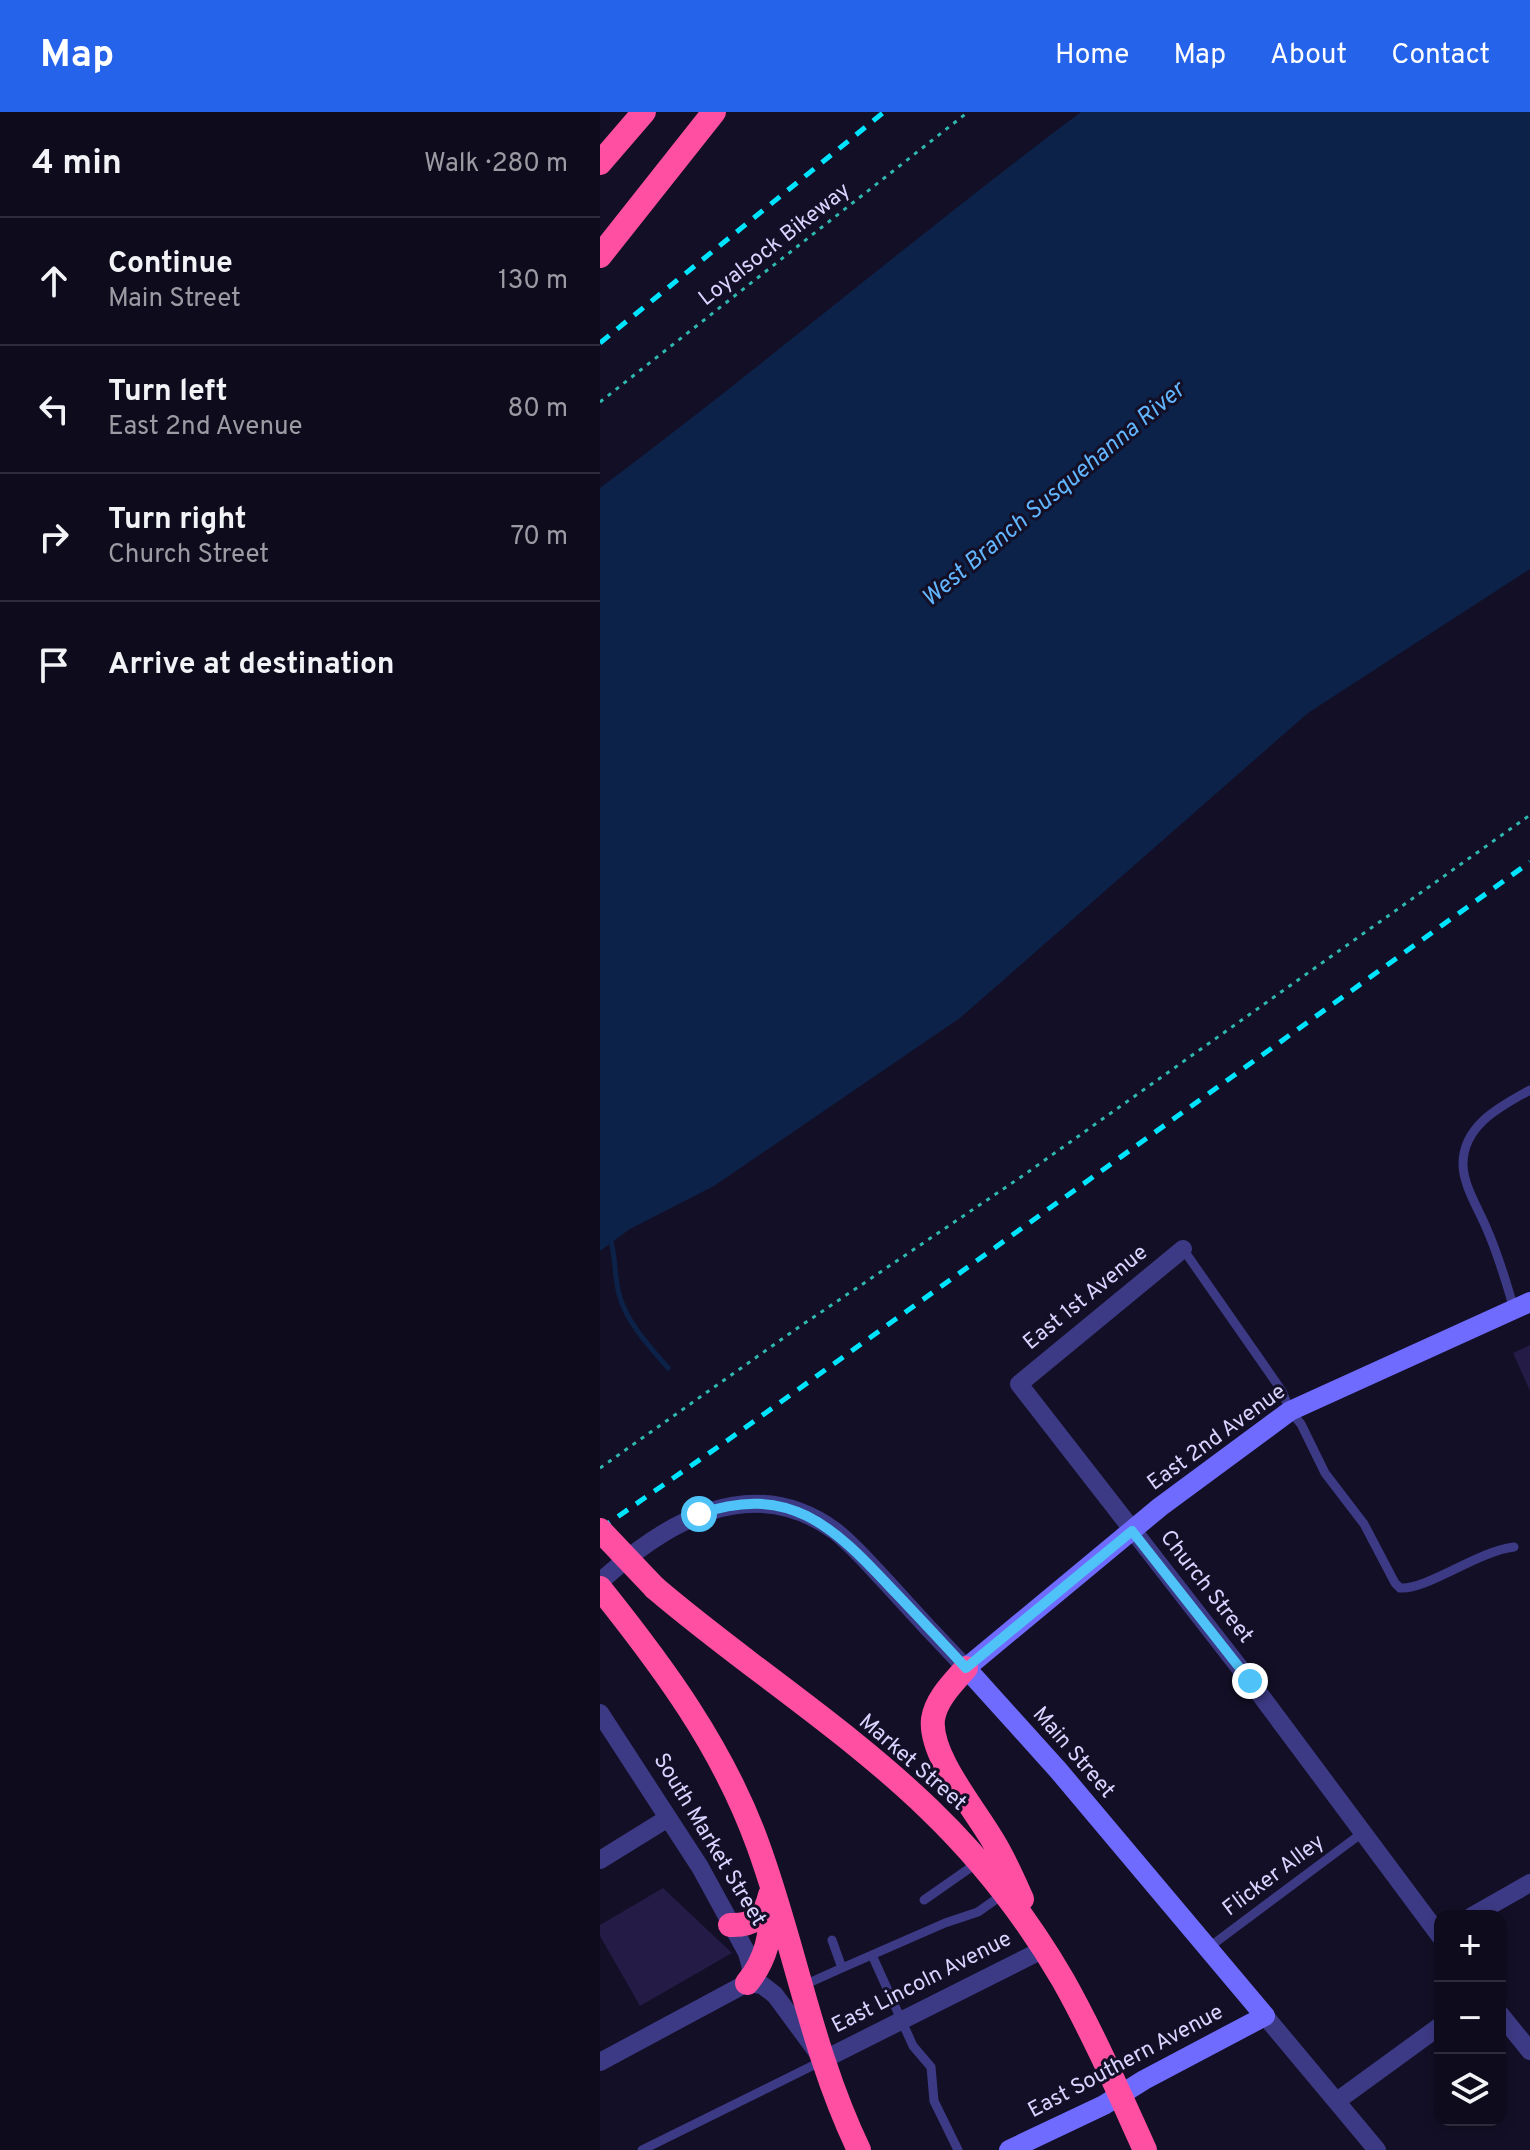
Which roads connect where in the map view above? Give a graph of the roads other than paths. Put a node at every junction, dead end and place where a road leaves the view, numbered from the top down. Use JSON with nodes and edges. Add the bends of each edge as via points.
{"nodes":[{"id":1,"x":631,"y":112,"type":"edge"},
{"id":2,"x":644,"y":112,"type":"edge"},
{"id":3,"x":713,"y":112,"type":"edge"},
{"id":4,"x":600,"y":141,"type":"edge"},
{"id":5,"x":600,"y":163,"type":"edge"},
{"id":6,"x":600,"y":236,"type":"edge"},
{"id":7,"x":600,"y":256,"type":"edge"},
{"id":8,"x":1530,"y":1090,"type":"edge"},
{"id":9,"x":1183,"y":1249,"type":"joint"},
{"id":10,"x":1522,"y":1305,"type":"edge"},
{"id":11,"x":1019,"y":1384,"type":"joint"},
{"id":12,"x":1290,"y":1411,"type":"junction"},
{"id":13,"x":600,"y":1530,"type":"edge"},
{"id":14,"x":1132,"y":1531,"type":"junction"},
{"id":15,"x":1514,"y":1547,"type":"dead end"},
{"id":16,"x":600,"y":1582,"type":"edge"},
{"id":17,"x":600,"y":1588,"type":"edge"},
{"id":18,"x":966,"y":1668,"type":"junction"},
{"id":19,"x":600,"y":1713,"type":"edge"},
{"id":20,"x":668,"y":1818,"type":"junction"},
{"id":21,"x":1362,"y":1833,"type":"junction"},
{"id":22,"x":600,"y":1860,"type":"edge"},
{"id":23,"x":979,"y":1862,"type":"junction"},
{"id":24,"x":1530,"y":1883,"type":"edge"},
{"id":25,"x":772,"y":1884,"type":"junction"},
{"id":26,"x":1005,"y":1893,"type":"junction"},
{"id":27,"x":924,"y":1900,"type":"dead end"},
{"id":28,"x":1483,"y":1910,"type":"edge"},
{"id":29,"x":730,"y":1925,"type":"junction"},
{"id":30,"x":1434,"y":1927,"type":"edge"},
{"id":31,"x":832,"y":1940,"type":"dead end"},
{"id":32,"x":1208,"y":1948,"type":"junction"},
{"id":33,"x":1044,"y":1949,"type":"junction"},
{"id":34,"x":872,"y":1955,"type":"junction"},
{"id":35,"x":842,"y":1968,"type":"junction"},
{"id":36,"x":747,"y":1983,"type":"junction"},
{"id":37,"x":802,"y":1986,"type":"junction"},
{"id":38,"x":1265,"y":2016,"type":"junction"},
{"id":39,"x":902,"y":2021,"type":"junction"},
{"id":40,"x":1506,"y":2021,"type":"edge"},
{"id":41,"x":1434,"y":2030,"type":"edge"},
{"id":42,"x":1530,"y":2051,"type":"edge"},
{"id":43,"x":823,"y":2060,"type":"junction"},
{"id":44,"x":600,"y":2062,"type":"edge"},
{"id":45,"x":1119,"y":2094,"type":"junction"},
{"id":46,"x":1337,"y":2101,"type":"junction"},
{"id":47,"x":1017,"y":2148,"type":"edge"},
{"id":48,"x":642,"y":2150,"type":"edge"},
{"id":49,"x":859,"y":2150,"type":"edge"},
{"id":50,"x":958,"y":2150,"type":"edge"},
{"id":51,"x":1145,"y":2150,"type":"edge"},
{"id":52,"x":1377,"y":2150,"type":"edge"}],
"edges":[{"from":1,"to":4,"type":"highway"},
{"from":2,"to":5,"type":"highway"},
{"from":3,"to":6,"type":"highway"},
{"from":3,"to":7,"type":"highway"},
{"from":8,"to":10,"type":"lane","via":[[1482,1120],[1469,1140],[1463,1164]]},
{"from":9,"to":11,"type":"street","name":"East 1st Avenue"},
{"from":9,"to":12,"type":"lane","via":[[1282,1391]]},
{"from":10,"to":12,"type":"street","name":"East 2nd Avenue"},
{"from":11,"to":14,"type":"street","name":"Church Street"},
{"from":12,"to":14,"type":"street","name":"East 2nd Avenue"},
{"from":12,"to":15,"type":"lane","via":[[1400,1588]]},
{"from":13,"to":23,"type":"highway","name":"Market Street","bridge":true,"via":[[655,1588],[879,1764]]},
{"from":14,"to":18,"type":"street","name":"East 2nd Avenue"},
{"from":14,"to":21,"type":"street","name":"Church Street"},
{"from":16,"to":18,"type":"street","name":"Main Street","via":[[699,1514],[741,1504],[783,1507],[810,1516],[847,1541]]},
{"from":17,"to":25,"type":"highway","via":[[661,1665],[713,1746]]},
{"from":18,"to":32,"type":"street","name":"Main Street"},
{"from":18,"to":33,"type":"highway","via":[[939,1701],[934,1737],[1003,1858]]},
{"from":19,"to":20,"type":"street","name":"South Market Street"},
{"from":20,"to":22,"type":"street"},
{"from":20,"to":29,"type":"street","name":"South Market Street"},
{"from":21,"to":30,"type":"street","name":"Church Street"},
{"from":21,"to":32,"type":"lane","name":"Flicker Alley"},
{"from":23,"to":26,"type":"highway","name":"Market Street"},
{"from":23,"to":27,"type":"lane"},
{"from":24,"to":28,"type":"street"},
{"from":25,"to":29,"type":"highway","via":[[757,1920]]},
{"from":25,"to":36,"type":"highway","via":[[769,1940]]},
{"from":25,"to":37,"type":"highway"},
{"from":26,"to":33,"type":"highway","name":"Market Street"},
{"from":26,"to":34,"type":"lane","via":[[978,1912]]},
{"from":29,"to":36,"type":"street","name":"South Market Street","via":[[750,1961]]},
{"from":31,"to":35,"type":"lane"},
{"from":32,"to":38,"type":"street","name":"Main Street"},
{"from":33,"to":39,"type":"street","name":"East Lincoln Avenue"},
{"from":33,"to":45,"type":"highway","name":"Market Street"},
{"from":34,"to":35,"type":"lane"},
{"from":34,"to":39,"type":"lane"},
{"from":35,"to":37,"type":"lane"},
{"from":36,"to":43,"type":"street","via":[[762,1985],[775,1995]]},
{"from":36,"to":44,"type":"street"},
{"from":37,"to":43,"type":"highway"},
{"from":38,"to":45,"type":"street","name":"East Southern Avenue"},
{"from":38,"to":46,"type":"street","name":"Main Street"},
{"from":39,"to":43,"type":"street","name":"East Lincoln Avenue"},
{"from":39,"to":50,"type":"lane","via":[[913,2046],[931,2067],[934,2101]]},
{"from":40,"to":42,"type":"street"},
{"from":41,"to":46,"type":"street"},
{"from":43,"to":48,"type":"lane"},
{"from":43,"to":49,"type":"highway"},
{"from":45,"to":47,"type":"street","name":"East Southern Avenue"},
{"from":45,"to":51,"type":"highway","name":"Market Street"},
{"from":46,"to":52,"type":"street","name":"Main Street"}]}
